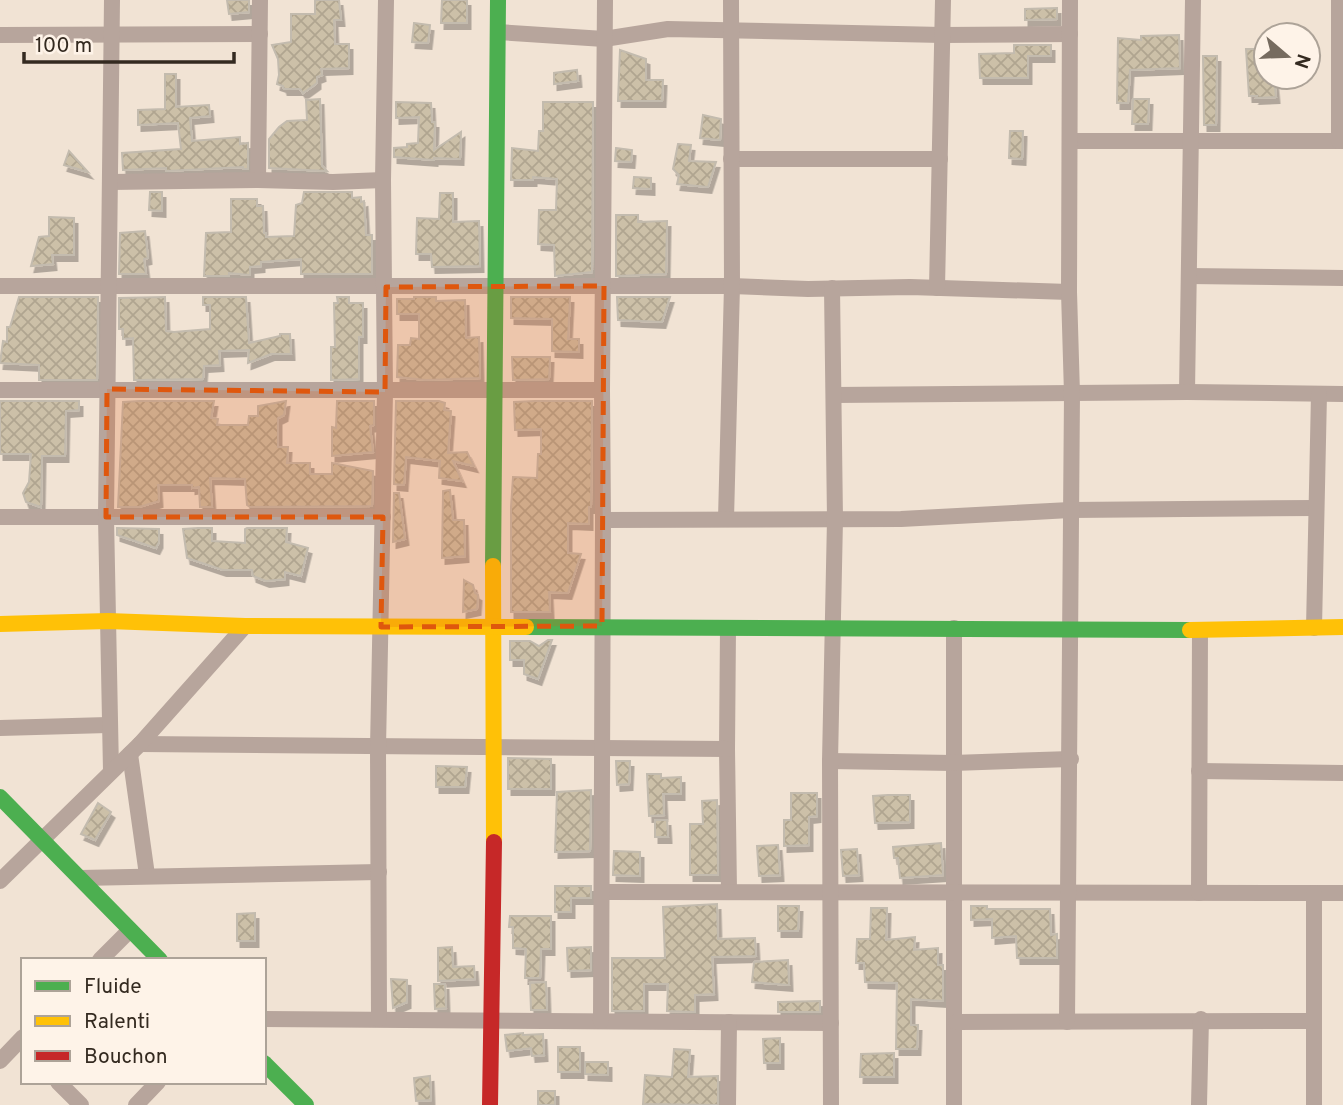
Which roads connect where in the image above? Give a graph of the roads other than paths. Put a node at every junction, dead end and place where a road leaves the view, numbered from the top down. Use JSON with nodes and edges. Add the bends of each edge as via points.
{"nodes":[{"id":1,"x":112,"y":0,"type":"edge"},
{"id":2,"x":260,"y":0,"type":"edge"},
{"id":3,"x":386,"y":0,"type":"edge"},
{"id":4,"x":498,"y":0,"type":"edge"},
{"id":5,"x":605,"y":0,"type":"edge"},
{"id":6,"x":731,"y":0,"type":"edge"},
{"id":7,"x":943,"y":0,"type":"edge"},
{"id":8,"x":1070,"y":0,"type":"edge"},
{"id":9,"x":1193,"y":0,"type":"edge"},
{"id":10,"x":1340,"y":11,"type":"edge"},
{"id":11,"x":498,"y":32,"type":"junction"},
{"id":12,"x":730,"y":32,"type":"junction"},
{"id":13,"x":260,"y":34,"type":"junction"},
{"id":14,"x":1070,"y":34,"type":"junction"},
{"id":15,"x":0,"y":35,"type":"edge"},
{"id":16,"x":112,"y":35,"type":"junction"},
{"id":17,"x":942,"y":35,"type":"junction"},
{"id":18,"x":604,"y":39,"type":"junction"},
{"id":19,"x":1071,"y":141,"type":"junction"},
{"id":20,"x":1341,"y":141,"type":"edge"},
{"id":21,"x":1191,"y":142,"type":"junction"},
{"id":22,"x":731,"y":159,"type":"junction"},
{"id":23,"x":940,"y":159,"type":"junction"},
{"id":24,"x":258,"y":180,"type":"junction"},
{"id":25,"x":383,"y":180,"type":"junction"},
{"id":26,"x":111,"y":182,"type":"junction"},
{"id":27,"x":1189,"y":276,"type":"junction"},
{"id":28,"x":1343,"y":278,"type":"edge"},
{"id":29,"x":0,"y":286,"type":"edge"},
{"id":30,"x":497,"y":286,"type":"junction"},
{"id":31,"x":604,"y":286,"type":"junction"},
{"id":32,"x":732,"y":286,"type":"junction"},
{"id":33,"x":110,"y":287,"type":"junction"},
{"id":34,"x":386,"y":287,"type":"junction"},
{"id":35,"x":832,"y":288,"type":"junction"},
{"id":36,"x":937,"y":288,"type":"junction"},
{"id":37,"x":1069,"y":292,"type":"junction"},
{"id":38,"x":107,"y":389,"type":"junction"},
{"id":39,"x":0,"y":390,"type":"edge"},
{"id":40,"x":495,"y":390,"type":"junction"},
{"id":41,"x":601,"y":390,"type":"junction"},
{"id":42,"x":385,"y":392,"type":"junction"},
{"id":43,"x":1187,"y":392,"type":"junction"},
{"id":44,"x":1072,"y":394,"type":"junction"},
{"id":45,"x":1319,"y":394,"type":"junction"},
{"id":46,"x":1343,"y":394,"type":"edge"},
{"id":47,"x":834,"y":395,"type":"junction"},
{"id":48,"x":1315,"y":508,"type":"junction"},
{"id":49,"x":1070,"y":510,"type":"junction"},
{"id":50,"x":0,"y":517,"type":"edge"},
{"id":51,"x":106,"y":517,"type":"junction"},
{"id":52,"x":383,"y":517,"type":"junction"},
{"id":53,"x":726,"y":519,"type":"junction"},
{"id":54,"x":603,"y":520,"type":"junction"},
{"id":55,"x":835,"y":520,"type":"junction"},
{"id":56,"x":108,"y":621,"type":"junction"},
{"id":57,"x":0,"y":624,"type":"edge"},
{"id":58,"x":245,"y":626,"type":"junction"},
{"id":59,"x":381,"y":626,"type":"junction"},
{"id":60,"x":602,"y":626,"type":"junction"},
{"id":61,"x":492,"y":627,"type":"junction"},
{"id":62,"x":1343,"y":627,"type":"edge"},
{"id":63,"x":728,"y":628,"type":"junction"},
{"id":64,"x":833,"y":628,"type":"junction"},
{"id":65,"x":954,"y":628,"type":"junction"},
{"id":66,"x":1070,"y":628,"type":"junction"},
{"id":67,"x":1314,"y":628,"type":"junction"},
{"id":68,"x":1200,"y":630,"type":"junction"},
{"id":69,"x":108,"y":725,"type":"junction"},
{"id":70,"x":0,"y":728,"type":"edge"},
{"id":71,"x":494,"y":747,"type":"junction"},
{"id":72,"x":379,"y":748,"type":"junction"},
{"id":73,"x":602,"y":748,"type":"junction"},
{"id":74,"x":135,"y":749,"type":"junction"},
{"id":75,"x":727,"y":750,"type":"junction"},
{"id":76,"x":1071,"y":760,"type":"junction"},
{"id":77,"x":830,"y":761,"type":"junction"},
{"id":78,"x":953,"y":763,"type":"junction"},
{"id":79,"x":111,"y":771,"type":"junction"},
{"id":80,"x":1199,"y":772,"type":"junction"},
{"id":81,"x":1343,"y":773,"type":"edge"},
{"id":82,"x":0,"y":797,"type":"edge"},
{"id":83,"x":42,"y":839,"type":"junction"},
{"id":84,"x":379,"y":872,"type":"junction"},
{"id":85,"x":147,"y":875,"type":"junction"},
{"id":86,"x":80,"y":878,"type":"junction"},
{"id":87,"x":0,"y":881,"type":"edge"},
{"id":88,"x":603,"y":891,"type":"junction"},
{"id":89,"x":729,"y":891,"type":"junction"},
{"id":90,"x":830,"y":891,"type":"junction"},
{"id":91,"x":954,"y":891,"type":"junction"},
{"id":92,"x":1070,"y":892,"type":"junction"},
{"id":93,"x":1343,"y":892,"type":"edge"},
{"id":94,"x":1199,"y":893,"type":"junction"},
{"id":95,"x":1314,"y":893,"type":"junction"},
{"id":96,"x":130,"y":930,"type":"junction"},
{"id":97,"x":102,"y":958,"type":"edge"},
{"id":98,"x":158,"y":958,"type":"edge"},
{"id":99,"x":266,"y":1019,"type":"edge"},
{"id":100,"x":379,"y":1019,"type":"junction"},
{"id":101,"x":1200,"y":1019,"type":"junction"},
{"id":102,"x":493,"y":1020,"type":"junction"},
{"id":103,"x":1314,"y":1020,"type":"junction"},
{"id":104,"x":601,"y":1021,"type":"junction"},
{"id":105,"x":729,"y":1022,"type":"junction"},
{"id":106,"x":956,"y":1022,"type":"junction"},
{"id":107,"x":1067,"y":1022,"type":"junction"},
{"id":108,"x":831,"y":1023,"type":"junction"},
{"id":109,"x":21,"y":1042,"type":"edge"},
{"id":110,"x":0,"y":1060,"type":"edge"},
{"id":111,"x":266,"y":1065,"type":"edge"},
{"id":112,"x":60,"y":1084,"type":"edge"},
{"id":113,"x":156,"y":1084,"type":"edge"},
{"id":114,"x":80,"y":1105,"type":"edge"},
{"id":115,"x":136,"y":1105,"type":"edge"},
{"id":116,"x":306,"y":1105,"type":"edge"},
{"id":117,"x":490,"y":1105,"type":"edge"},
{"id":118,"x":728,"y":1105,"type":"edge"},
{"id":119,"x":831,"y":1105,"type":"edge"},
{"id":120,"x":954,"y":1105,"type":"edge"},
{"id":121,"x":1199,"y":1105,"type":"edge"},
{"id":122,"x":1314,"y":1105,"type":"edge"}],
"edges":[{"from":1,"to":16,"type":"street"},
{"from":2,"to":13,"type":"street"},
{"from":3,"to":25,"type":"street"},
{"from":4,"to":11,"type":"street"},
{"from":5,"to":18,"type":"street"},
{"from":6,"to":12,"type":"street"},
{"from":7,"to":17,"type":"street"},
{"from":8,"to":14,"type":"street"},
{"from":9,"to":21,"type":"street"},
{"from":10,"to":20,"type":"street"},
{"from":11,"to":18,"type":"street"},
{"from":11,"to":30,"type":"street"},
{"from":12,"to":17,"type":"street"},
{"from":12,"to":18,"type":"street","via":[[658,30]]},
{"from":12,"to":22,"type":"street"},
{"from":13,"to":16,"type":"street"},
{"from":13,"to":24,"type":"street"},
{"from":14,"to":17,"type":"street"},
{"from":14,"to":19,"type":"street"},
{"from":15,"to":16,"type":"street"},
{"from":16,"to":26,"type":"street"},
{"from":17,"to":23,"type":"street"},
{"from":18,"to":31,"type":"street"},
{"from":19,"to":21,"type":"street"},
{"from":19,"to":37,"type":"street"},
{"from":20,"to":21,"type":"street"},
{"from":21,"to":27,"type":"street"},
{"from":22,"to":23,"type":"street"},
{"from":22,"to":32,"type":"street"},
{"from":23,"to":36,"type":"street"},
{"from":24,"to":25,"type":"street"},
{"from":24,"to":26,"type":"street"},
{"from":25,"to":34,"type":"street"},
{"from":26,"to":33,"type":"street"},
{"from":27,"to":28,"type":"street"},
{"from":27,"to":43,"type":"street"},
{"from":29,"to":33,"type":"street"},
{"from":30,"to":31,"type":"street"},
{"from":30,"to":34,"type":"street"},
{"from":30,"to":40,"type":"street"},
{"from":31,"to":32,"type":"street"},
{"from":31,"to":41,"type":"street"},
{"from":32,"to":35,"type":"street"},
{"from":32,"to":53,"type":"street"},
{"from":33,"to":34,"type":"street"},
{"from":33,"to":38,"type":"street"},
{"from":34,"to":42,"type":"street"},
{"from":35,"to":36,"type":"street"},
{"from":35,"to":47,"type":"street"},
{"from":36,"to":37,"type":"street"},
{"from":37,"to":44,"type":"street"},
{"from":38,"to":39,"type":"street"},
{"from":38,"to":42,"type":"street"},
{"from":38,"to":51,"type":"street"},
{"from":40,"to":41,"type":"street"},
{"from":40,"to":42,"type":"street"},
{"from":40,"to":61,"type":"street"},
{"from":41,"to":54,"type":"street"},
{"from":42,"to":52,"type":"street"},
{"from":43,"to":44,"type":"street"},
{"from":43,"to":45,"type":"street"},
{"from":44,"to":47,"type":"street"},
{"from":44,"to":49,"type":"street"},
{"from":45,"to":46,"type":"street"},
{"from":45,"to":48,"type":"street"},
{"from":47,"to":55,"type":"street"},
{"from":48,"to":49,"type":"street"},
{"from":48,"to":67,"type":"street"},
{"from":49,"to":55,"type":"street"},
{"from":49,"to":66,"type":"street"},
{"from":50,"to":51,"type":"street"},
{"from":51,"to":52,"type":"street"},
{"from":51,"to":56,"type":"street"},
{"from":52,"to":59,"type":"street"},
{"from":53,"to":54,"type":"street"},
{"from":53,"to":55,"type":"street"},
{"from":54,"to":60,"type":"street"},
{"from":55,"to":64,"type":"street"},
{"from":56,"to":57,"type":"street"},
{"from":56,"to":58,"type":"street"},
{"from":56,"to":69,"type":"street"},
{"from":58,"to":59,"type":"street"},
{"from":58,"to":74,"type":"street"},
{"from":59,"to":61,"type":"street"},
{"from":59,"to":72,"type":"street"},
{"from":60,"to":61,"type":"street"},
{"from":60,"to":63,"type":"street"},
{"from":60,"to":73,"type":"street"},
{"from":61,"to":71,"type":"street"},
{"from":62,"to":67,"type":"street"},
{"from":63,"to":64,"type":"street"},
{"from":63,"to":75,"type":"street"},
{"from":64,"to":65,"type":"street"},
{"from":64,"to":77,"type":"street"},
{"from":65,"to":66,"type":"street"},
{"from":65,"to":78,"type":"street"},
{"from":66,"to":68,"type":"street"},
{"from":66,"to":76,"type":"street"},
{"from":67,"to":68,"type":"street"},
{"from":68,"to":80,"type":"street"},
{"from":69,"to":70,"type":"street"},
{"from":69,"to":79,"type":"street"},
{"from":71,"to":72,"type":"street"},
{"from":71,"to":73,"type":"street"},
{"from":71,"to":102,"type":"street"},
{"from":72,"to":74,"type":"street"},
{"from":72,"to":84,"type":"street"},
{"from":73,"to":75,"type":"street"},
{"from":73,"to":88,"type":"street"},
{"from":74,"to":79,"type":"street"},
{"from":74,"to":85,"type":"street"},
{"from":75,"to":89,"type":"street"},
{"from":76,"to":78,"type":"street"},
{"from":76,"to":92,"type":"street"},
{"from":77,"to":78,"type":"street"},
{"from":77,"to":90,"type":"street"},
{"from":78,"to":91,"type":"street"},
{"from":79,"to":83,"type":"street"},
{"from":80,"to":81,"type":"street"},
{"from":80,"to":94,"type":"street"},
{"from":82,"to":83,"type":"street"},
{"from":83,"to":86,"type":"street"},
{"from":83,"to":87,"type":"street"},
{"from":84,"to":85,"type":"street"},
{"from":84,"to":100,"type":"street"},
{"from":85,"to":86,"type":"street"},
{"from":86,"to":96,"type":"street"},
{"from":88,"to":89,"type":"street"},
{"from":88,"to":104,"type":"street"},
{"from":89,"to":90,"type":"street"},
{"from":90,"to":91,"type":"street"},
{"from":90,"to":108,"type":"street"},
{"from":91,"to":92,"type":"street"},
{"from":91,"to":106,"type":"street"},
{"from":92,"to":94,"type":"street"},
{"from":92,"to":107,"type":"street"},
{"from":93,"to":95,"type":"street"},
{"from":94,"to":95,"type":"street"},
{"from":95,"to":103,"type":"street"},
{"from":96,"to":97,"type":"street"},
{"from":96,"to":98,"type":"street"},
{"from":99,"to":100,"type":"street"},
{"from":100,"to":102,"type":"street"},
{"from":101,"to":103,"type":"street"},
{"from":101,"to":107,"type":"street"},
{"from":101,"to":121,"type":"street"},
{"from":102,"to":104,"type":"street"},
{"from":102,"to":117,"type":"street"},
{"from":103,"to":122,"type":"street"},
{"from":104,"to":105,"type":"street"},
{"from":105,"to":108,"type":"street"},
{"from":105,"to":118,"type":"street"},
{"from":106,"to":107,"type":"street"},
{"from":106,"to":120,"type":"street"},
{"from":108,"to":119,"type":"street"},
{"from":109,"to":110,"type":"street"},
{"from":111,"to":116,"type":"street"},
{"from":112,"to":114,"type":"street"},
{"from":113,"to":115,"type":"street"}]}
